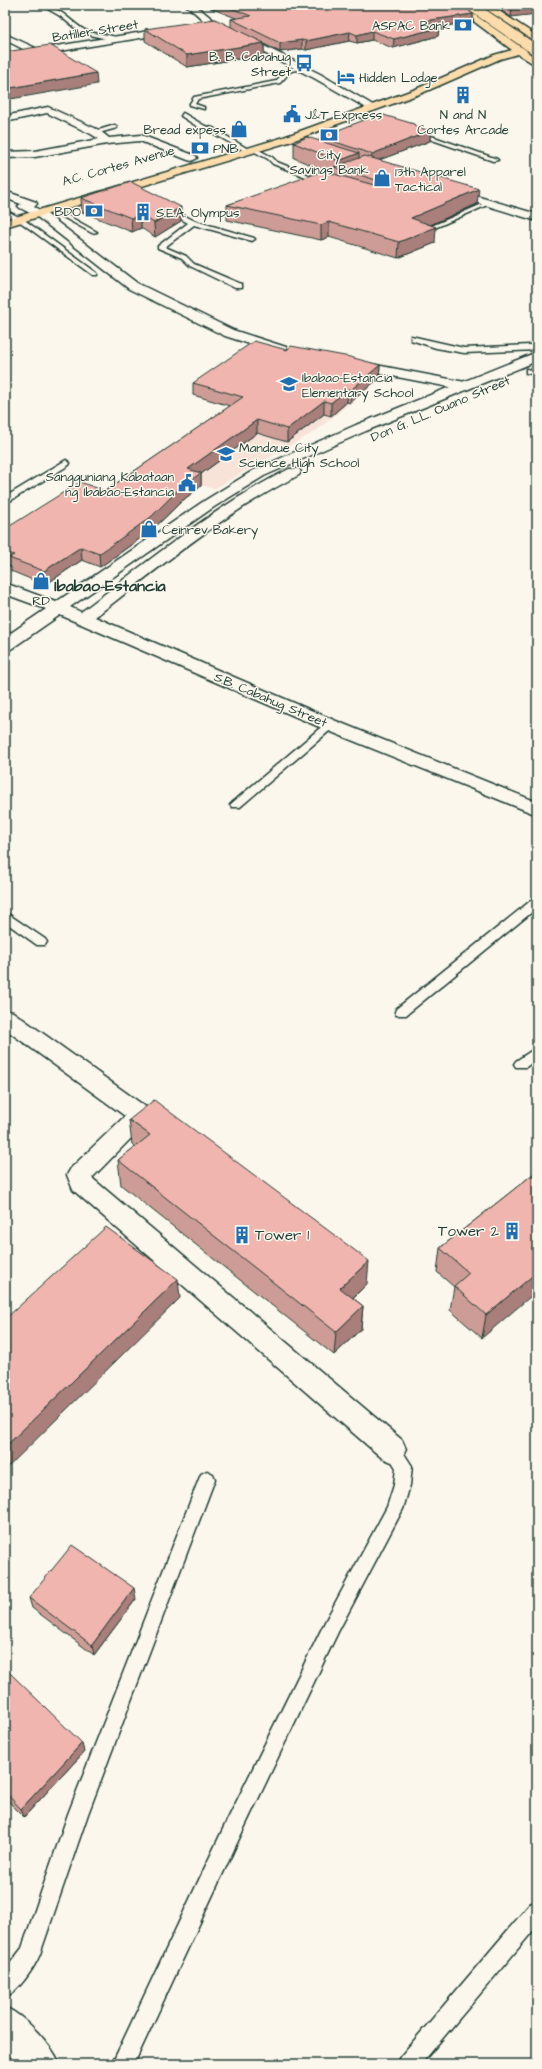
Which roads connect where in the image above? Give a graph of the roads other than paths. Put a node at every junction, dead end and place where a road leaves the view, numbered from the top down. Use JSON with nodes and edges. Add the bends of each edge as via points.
{"nodes":[{"id":1,"x":43,"y":5,"type":"edge"},
{"id":2,"x":190,"y":5,"type":"edge"},
{"id":3,"x":456,"y":5,"type":"edge"},
{"id":4,"x":470,"y":5,"type":"edge"},
{"id":5,"x":484,"y":5,"type":"edge"},
{"id":6,"x":213,"y":24,"type":"junction"},
{"id":7,"x":197,"y":27,"type":"edge"},
{"id":8,"x":517,"y":27,"type":"junction"},
{"id":9,"x":182,"y":29,"type":"edge"},
{"id":10,"x":491,"y":31,"type":"junction"},
{"id":11,"x":5,"y":38,"type":"edge"},
{"id":12,"x":535,"y":38,"type":"edge"},
{"id":13,"x":116,"y":39,"type":"junction"},
{"id":14,"x":509,"y":43,"type":"junction"},
{"id":15,"x":537,"y":45,"type":"edge"},
{"id":16,"x":518,"y":50,"type":"junction"},
{"id":17,"x":537,"y":51,"type":"edge"},
{"id":18,"x":37,"y":52,"type":"junction"},
{"id":19,"x":5,"y":57,"type":"edge"},
{"id":20,"x":537,"y":63,"type":"edge"},
{"id":21,"x":508,"y":64,"type":"dead end"},
{"id":22,"x":521,"y":64,"type":"dead end"},
{"id":23,"x":537,"y":67,"type":"edge"},
{"id":24,"x":302,"y":68,"type":"junction"},
{"id":25,"x":470,"y":68,"type":"junction"},
{"id":26,"x":374,"y":96,"type":"dead end"},
{"id":27,"x":360,"y":101,"type":"junction"},
{"id":28,"x":202,"y":108,"type":"dead end"},
{"id":29,"x":373,"y":108,"type":"junction"},
{"id":30,"x":355,"y":114,"type":"junction"},
{"id":31,"x":183,"y":115,"type":"dead end"},
{"id":32,"x":5,"y":119,"type":"edge"},
{"id":33,"x":376,"y":121,"type":"edge"},
{"id":34,"x":115,"y":127,"type":"dead end"},
{"id":35,"x":95,"y":132,"type":"junction"},
{"id":36,"x":284,"y":133,"type":"junction"},
{"id":37,"x":417,"y":133,"type":"edge"},
{"id":38,"x":107,"y":141,"type":"junction"},
{"id":39,"x":237,"y":145,"type":"junction"},
{"id":40,"x":300,"y":145,"type":"edge"},
{"id":41,"x":252,"y":151,"type":"junction"},
{"id":42,"x":5,"y":155,"type":"edge"},
{"id":43,"x":192,"y":158,"type":"junction"},
{"id":44,"x":270,"y":158,"type":"junction"},
{"id":45,"x":494,"y":160,"type":"dead end"},
{"id":46,"x":295,"y":164,"type":"junction"},
{"id":47,"x":286,"y":167,"type":"junction"},
{"id":48,"x":437,"y":188,"type":"edge"},
{"id":49,"x":85,"y":189,"type":"dead end"},
{"id":50,"x":5,"y":194,"type":"edge"},
{"id":51,"x":489,"y":203,"type":"junction"},
{"id":52,"x":160,"y":206,"type":"edge"},
{"id":53,"x":34,"y":207,"type":"junction"},
{"id":54,"x":54,"y":210,"type":"junction"},
{"id":55,"x":5,"y":212,"type":"edge"},
{"id":56,"x":537,"y":218,"type":"edge"},
{"id":57,"x":20,"y":220,"type":"junction"},
{"id":58,"x":193,"y":223,"type":"junction"},
{"id":59,"x":5,"y":224,"type":"edge"},
{"id":60,"x":428,"y":229,"type":"edge"},
{"id":61,"x":94,"y":232,"type":"dead end"},
{"id":62,"x":252,"y":240,"type":"dead end"},
{"id":63,"x":95,"y":274,"type":"dead end"},
{"id":64,"x":238,"y":286,"type":"dead end"},
{"id":65,"x":414,"y":338,"type":"dead end"},
{"id":66,"x":537,"y":348,"type":"edge"},
{"id":67,"x":296,"y":353,"type":"edge"},
{"id":68,"x":537,"y":356,"type":"edge"},
{"id":69,"x":334,"y":361,"type":"edge"},
{"id":70,"x":534,"y":371,"type":"edge"},
{"id":71,"x":465,"y":386,"type":"junction"},
{"id":72,"x":398,"y":413,"type":"junction"},
{"id":73,"x":411,"y":421,"type":"junction"},
{"id":74,"x":66,"y":463,"type":"dead end"},
{"id":75,"x":5,"y":501,"type":"edge"},
{"id":76,"x":209,"y":504,"type":"junction"},
{"id":77,"x":225,"y":511,"type":"junction"},
{"id":78,"x":5,"y":588,"type":"edge"},
{"id":79,"x":58,"y":608,"type":"junction"},
{"id":80,"x":83,"y":618,"type":"junction"},
{"id":81,"x":5,"y":645,"type":"edge"},
{"id":82,"x":330,"y":725,"type":"junction"},
{"id":83,"x":236,"y":805,"type":"dead end"},
{"id":84,"x":537,"y":809,"type":"edge"},
{"id":85,"x":537,"y":902,"type":"edge"},
{"id":86,"x":5,"y":916,"type":"edge"},
{"id":87,"x":41,"y":942,"type":"dead end"},
{"id":88,"x":401,"y":1012,"type":"dead end"},
{"id":89,"x":5,"y":1018,"type":"edge"},
{"id":90,"x":537,"y":1052,"type":"edge"},
{"id":91,"x":521,"y":1064,"type":"dead end"},
{"id":92,"x":392,"y":1449,"type":"joint"},
{"id":93,"x":207,"y":1479,"type":"dead end"},
{"id":94,"x":537,"y":1911,"type":"edge"},
{"id":95,"x":5,"y":1987,"type":"edge"},
{"id":96,"x":5,"y":2025,"type":"edge"},
{"id":97,"x":42,"y":2064,"type":"edge"},
{"id":98,"x":123,"y":2064,"type":"edge"},
{"id":99,"x":407,"y":2064,"type":"edge"}],
"edges":[{"from":1,"to":13,"type":"lane","via":[[62,15],[83,32]]},
{"from":2,"to":6,"type":"street"},
{"from":3,"to":10,"type":"main road"},
{"from":4,"to":17,"type":"main road","bridge":true},
{"from":5,"to":8,"type":"main road"},
{"from":6,"to":7,"type":"street"},
{"from":6,"to":24,"type":"street"},
{"from":8,"to":10,"type":"main road","via":[[514,31]]},
{"from":8,"to":12,"type":"main road"},
{"from":9,"to":13,"type":"street","name":"Batiller Street"},
{"from":10,"to":14,"type":"main road"},
{"from":10,"to":14,"type":"main road","via":[[495,45]]},
{"from":11,"to":18,"type":"street"},
{"from":12,"to":14,"type":"main road"},
{"from":13,"to":18,"type":"street","name":"Batiller Street"},
{"from":14,"to":16,"type":"main road"},
{"from":15,"to":16,"type":"main road","name":"A.C. Cortes Avenue"},
{"from":16,"to":20,"type":"main road"},
{"from":16,"to":25,"type":"main road","name":"A.C. Cortes Avenue"},
{"from":18,"to":19,"type":"street","name":"Batiller Street"},
{"from":21,"to":25,"type":"main road"},
{"from":22,"to":23,"type":"main road"},
{"from":24,"to":27,"type":"street"},
{"from":24,"to":28,"type":"lane","via":[[289,70],[278,82],[196,98],[192,105]]},
{"from":25,"to":29,"type":"main road","name":"A.C. Cortes Avenue"},
{"from":26,"to":27,"type":"main road","name":"A.C. Cortes Avenue"},
{"from":27,"to":29,"type":"street"},
{"from":27,"to":36,"type":"main road","name":"A.C. Cortes Avenue"},
{"from":29,"to":30,"type":"main road","name":"A.C. Cortes Avenue"},
{"from":30,"to":33,"type":"lane"},
{"from":30,"to":36,"type":"main road","name":"A.C. Cortes Avenue"},
{"from":31,"to":39,"type":"lane"},
{"from":32,"to":35,"type":"street","via":[[48,110]]},
{"from":34,"to":35,"type":"lane"},
{"from":35,"to":38,"type":"street"},
{"from":36,"to":39,"type":"main road","name":"A.C. Cortes Avenue"},
{"from":36,"to":40,"type":"street"},
{"from":36,"to":41,"type":"main road","name":"A.C. Cortes Avenue"},
{"from":37,"to":45,"type":"lane"},
{"from":38,"to":42,"type":"street","via":[[35,154]]},
{"from":38,"to":43,"type":"street","via":[[141,138]]},
{"from":39,"to":41,"type":"lane"},
{"from":39,"to":43,"type":"main road","name":"A.C. Cortes Avenue"},
{"from":41,"to":44,"type":"lane"},
{"from":41,"to":54,"type":"main road","name":"A.C. Cortes Avenue"},
{"from":43,"to":49,"type":"main road","name":"A.C. Cortes Avenue"},
{"from":44,"to":46,"type":"lane","via":[[280,158]]},
{"from":44,"to":47,"type":"lane"},
{"from":46,"to":47,"type":"lane"},
{"from":46,"to":47,"type":"lane","via":[[329,178],[329,183]]},
{"from":48,"to":51,"type":"street"},
{"from":50,"to":53,"type":"street"},
{"from":51,"to":56,"type":"street"},
{"from":51,"to":60,"type":"lane"},
{"from":52,"to":58,"type":"lane"},
{"from":53,"to":54,"type":"main road","name":"A.C. Cortes Avenue"},
{"from":53,"to":55,"type":"main road","name":"A.C. Cortes Avenue"},
{"from":53,"to":57,"type":"main road","name":"A.C. Cortes Avenue"},
{"from":53,"to":67,"type":"street","via":[[134,286],[229,333],[273,349]]},
{"from":54,"to":61,"type":"lane"},
{"from":55,"to":57,"type":"lane"},
{"from":57,"to":59,"type":"main road","name":"A.C. Cortes Avenue"},
{"from":57,"to":63,"type":"lane"},
{"from":58,"to":62,"type":"lane"},
{"from":58,"to":64,"type":"lane","via":[[160,247]]},
{"from":65,"to":66,"type":"lane","via":[[441,348],[480,351],[524,346]]},
{"from":68,"to":71,"type":"street","name":"Don G. LL. Ouano Street"},
{"from":69,"to":71,"type":"street"},
{"from":70,"to":73,"type":"street","name":"Don G. LL. Ouano Street"},
{"from":71,"to":72,"type":"street","name":"Don G. LL. Ouano Street"},
{"from":72,"to":73,"type":"street"},
{"from":72,"to":76,"type":"street","name":"Don G. LL. Ouano Street","via":[[259,473]]},
{"from":73,"to":77,"type":"street","name":"Don G. LL. Ouano Street","via":[[276,480]]},
{"from":74,"to":75,"type":"lane"},
{"from":76,"to":77,"type":"street"},
{"from":76,"to":79,"type":"street","name":"Don G. LL. Ouano Street"},
{"from":77,"to":80,"type":"street","name":"Don G. LL. Ouano Street"},
{"from":78,"to":79,"type":"street","name":"S.B. Cabahug Street"},
{"from":79,"to":80,"type":"street","name":"S.B. Cabahug Street"},
{"from":79,"to":81,"type":"street","name":"Don G. LL. Ouano Street"},
{"from":80,"to":82,"type":"street","name":"S.B. Cabahug Street"},
{"from":82,"to":83,"type":"lane"},
{"from":82,"to":84,"type":"street","name":"S.B. Cabahug Street"},
{"from":85,"to":88,"type":"lane"},
{"from":86,"to":87,"type":"lane"},
{"from":89,"to":92,"type":"street","via":[[138,1113],[136,1119],[79,1175],[81,1182]]},
{"from":90,"to":91,"type":"lane"},
{"from":92,"to":98,"type":"lane","via":[[404,1466],[395,1509],[325,1640]]},
{"from":93,"to":95,"type":"lane","via":[[78,1814],[30,1954]]},
{"from":94,"to":99,"type":"lane"},
{"from":96,"to":97,"type":"street"}]}
